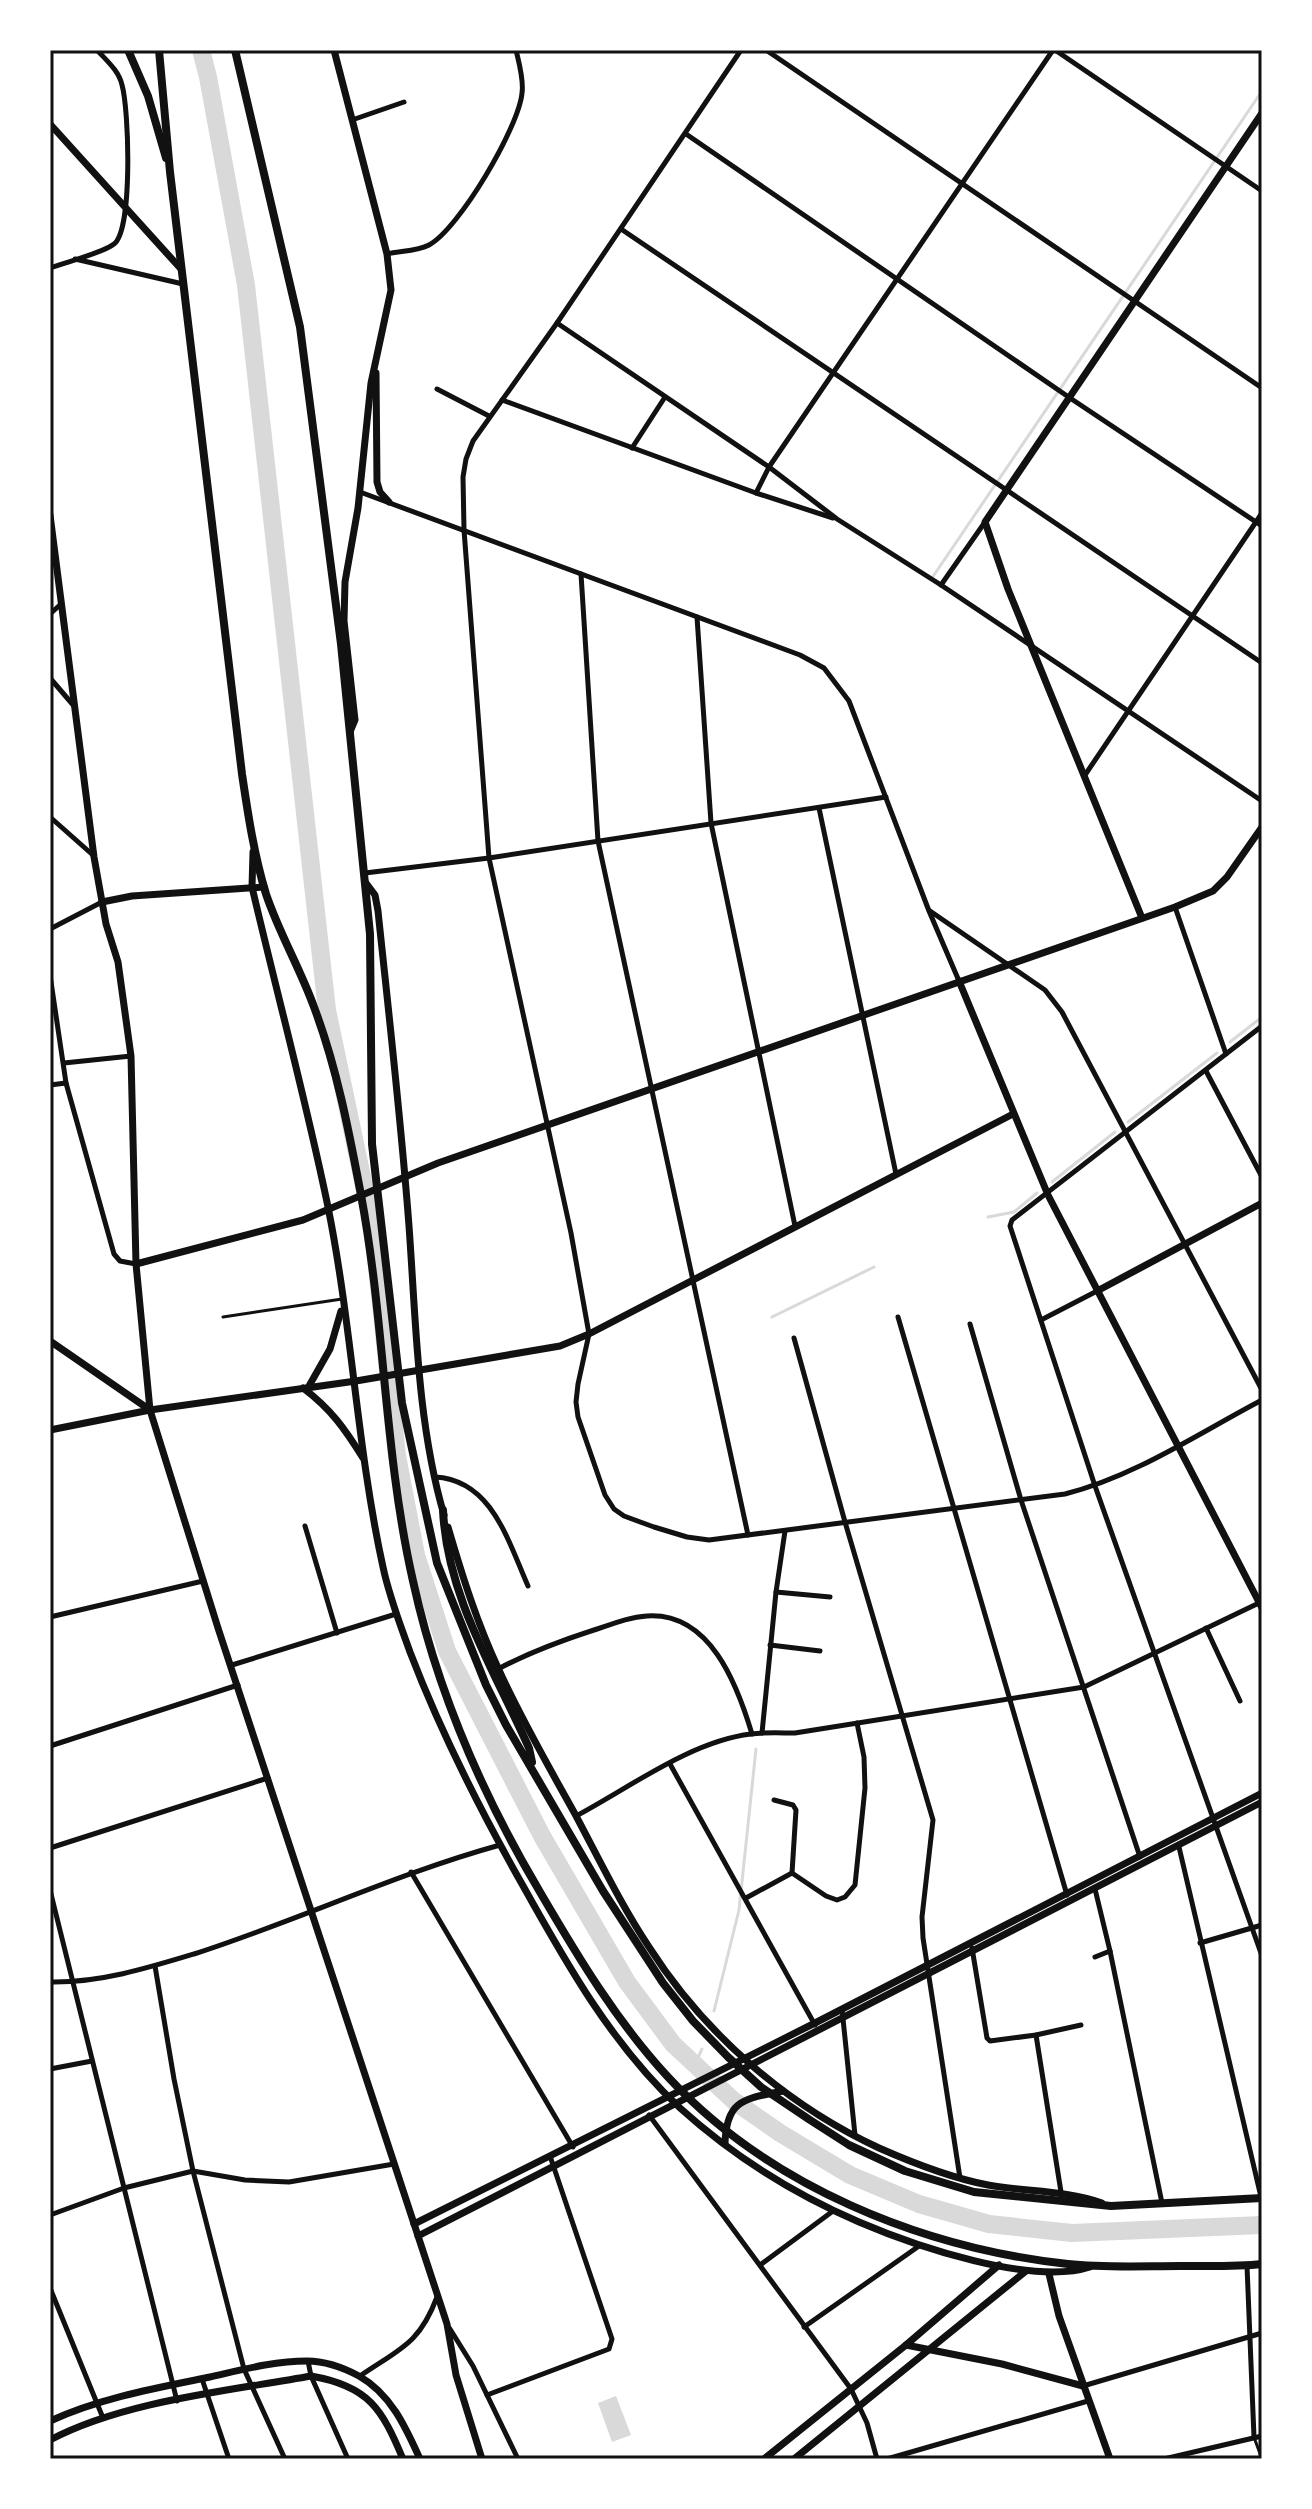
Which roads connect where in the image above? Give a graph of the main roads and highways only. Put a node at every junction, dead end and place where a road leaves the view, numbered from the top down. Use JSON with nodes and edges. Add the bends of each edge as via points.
{"nodes":[{"id":1,"x":128,"y":50,"type":"edge"},
{"id":2,"x":159,"y":50,"type":"edge"},
{"id":3,"x":235,"y":50,"type":"edge"},
{"id":4,"x":334,"y":50,"type":"edge"},
{"id":5,"x":1262,"y":113,"type":"edge"},
{"id":6,"x":50,"y":124,"type":"edge"},
{"id":7,"x":170,"y":172,"type":"junction"},
{"id":8,"x":181,"y":269,"type":"junction"},
{"id":9,"x":376,"y":357,"type":"junction"},
{"id":10,"x":389,"y":502,"type":"road end"},
{"id":11,"x":50,"y":515,"type":"edge"},
{"id":12,"x":350,"y":734,"type":"junction"},
{"id":13,"x":1262,"y":827,"type":"edge"},
{"id":14,"x":253,"y":846,"type":"junction"},
{"id":15,"x":366,"y":883,"type":"junction"},
{"id":16,"x":252,"y":887,"type":"junction"},
{"id":17,"x":266,"y":891,"type":"junction"},
{"id":18,"x":102,"y":902,"type":"junction"},
{"id":19,"x":1142,"y":918,"type":"junction"},
{"id":20,"x":959,"y":981,"type":"junction"},
{"id":21,"x":1013,"y":1114,"type":"junction"},
{"id":22,"x":405,"y":1176,"type":"junction"},
{"id":23,"x":1262,"y":1203,"type":"edge"},
{"id":24,"x":328,"y":1210,"type":"junction"},
{"id":25,"x":136,"y":1264,"type":"junction"},
{"id":26,"x":1099,"y":1290,"type":"junction"},
{"id":27,"x":342,"y":1302,"type":"junction"},
{"id":28,"x":50,"y":1341,"type":"edge"},
{"id":29,"x":419,"y":1370,"type":"junction"},
{"id":30,"x":356,"y":1381,"type":"junction"},
{"id":31,"x":306,"y":1387,"type":"junction"},
{"id":32,"x":150,"y":1410,"type":"junction"},
{"id":33,"x":50,"y":1430,"type":"edge"},
{"id":34,"x":366,"y":1462,"type":"junction"},
{"id":35,"x":443,"y":1510,"type":"junction"},
{"id":36,"x":1261,"y":1604,"type":"edge"},
{"id":37,"x":534,"y":1770,"type":"junction"},
{"id":38,"x":1262,"y":1793,"type":"edge"},
{"id":39,"x":1262,"y":1802,"type":"edge"},
{"id":40,"x":1215,"y":1822,"type":"junction"},
{"id":41,"x":817,"y":2028,"type":"junction"},
{"id":42,"x":744,"y":2057,"type":"junction"},
{"id":43,"x":753,"y":2066,"type":"junction"},
{"id":44,"x":783,"y":2091,"type":"junction"},
{"id":45,"x":669,"y":2096,"type":"junction"},
{"id":46,"x":677,"y":2105,"type":"junction"},
{"id":47,"x":725,"y":2144,"type":"junction"},
{"id":48,"x":1262,"y":2198,"type":"edge"},
{"id":49,"x":1111,"y":2206,"type":"junction"},
{"id":50,"x":414,"y":2224,"type":"junction"},
{"id":51,"x":418,"y":2236,"type":"junction"},
{"id":52,"x":1262,"y":2264,"type":"edge"},
{"id":53,"x":999,"y":2265,"type":"junction"},
{"id":54,"x":1094,"y":2266,"type":"junction"},
{"id":55,"x":1026,"y":2271,"type":"junction"},
{"id":56,"x":1049,"y":2274,"type":"junction"},
{"id":57,"x":906,"y":2345,"type":"junction"},
{"id":58,"x":928,"y":2350,"type":"junction"},
{"id":59,"x":1083,"y":2386,"type":"junction"},
{"id":60,"x":50,"y":2421,"type":"edge"},
{"id":61,"x":50,"y":2440,"type":"edge"},
{"id":62,"x":403,"y":2459,"type":"edge"},
{"id":63,"x":420,"y":2459,"type":"edge"},
{"id":64,"x":482,"y":2459,"type":"edge"},
{"id":65,"x":764,"y":2459,"type":"edge"},
{"id":66,"x":794,"y":2459,"type":"edge"},
{"id":67,"x":1110,"y":2459,"type":"edge"}],
"edges":[{"from":1,"to":7,"type":"main road"},
{"from":2,"to":7,"type":"main road"},
{"from":3,"to":12,"type":"main road","via":[[300,327]]},
{"from":4,"to":9,"type":"main road","via":[[387,254],[391,290]]},
{"from":5,"to":19,"type":"main road","via":[[985,522]]},
{"from":6,"to":8,"type":"main road"},
{"from":7,"to":8,"type":"main road"},
{"from":8,"to":14,"type":"main road"},
{"from":9,"to":10,"type":"main road","via":[[377,482]]},
{"from":9,"to":12,"type":"main road","via":[[345,582],[355,720]]},
{"from":11,"to":18,"type":"main road"},
{"from":12,"to":15,"type":"main road"},
{"from":13,"to":19,"type":"main road","via":[[1213,891]]},
{"from":14,"to":16,"type":"main road"},
{"from":14,"to":17,"type":"main road"},
{"from":15,"to":22,"type":"main road","via":[[378,911]]},
{"from":15,"to":37,"type":"main road","via":[[372,1144],[402,1403],[441,1576],[486,1685]]},
{"from":16,"to":17,"type":"main road"},
{"from":16,"to":18,"type":"main road"},
{"from":16,"to":24,"type":"main road"},
{"from":17,"to":54,"type":"main road","via":[[314,1006],[340,1094],[368,1241],[394,1469],[413,1582],[435,1661],[469,1755],[559,1924],[608,2003],[669,2078],[728,2133],[838,2201],[885,2219],[955,2242]]},
{"from":18,"to":25,"type":"main road","via":[[118,962],[131,1056]]},
{"from":19,"to":20,"type":"main road"},
{"from":20,"to":21,"type":"main road"},
{"from":20,"to":22,"type":"main road"},
{"from":21,"to":26,"type":"main road","via":[[1048,1195]]},
{"from":21,"to":29,"type":"main road","via":[[589,1334],[532,1352]]},
{"from":22,"to":24,"type":"main road"},
{"from":22,"to":29,"type":"main road"},
{"from":23,"to":26,"type":"main road"},
{"from":24,"to":25,"type":"main road"},
{"from":24,"to":27,"type":"main road"},
{"from":25,"to":32,"type":"main road"},
{"from":26,"to":36,"type":"main road"},
{"from":27,"to":30,"type":"main road"},
{"from":27,"to":31,"type":"main road","via":[[330,1349]]},
{"from":28,"to":32,"type":"main road"},
{"from":29,"to":30,"type":"main road"},
{"from":29,"to":35,"type":"main road"},
{"from":30,"to":31,"type":"main road"},
{"from":30,"to":34,"type":"main road"},
{"from":31,"to":32,"type":"main road"},
{"from":31,"to":34,"type":"main road","via":[[342,1424]]},
{"from":32,"to":33,"type":"main road"},
{"from":32,"to":50,"type":"main road"},
{"from":34,"to":45,"type":"main road","via":[[383,1567],[433,1713],[500,1845],[581,1986]]},
{"from":35,"to":37,"type":"main road","via":[[446,1549],[464,1605]]},
{"from":35,"to":42,"type":"main road","via":[[498,1669],[576,1816],[648,1946],[693,2006]]},
{"from":37,"to":49,"type":"main road","via":[[656,1973],[693,2021],[761,2087],[849,2145],[905,2171],[974,2192]]},
{"from":38,"to":40,"type":"main road"},
{"from":39,"to":40,"type":"main road"},
{"from":40,"to":41,"type":"main road","via":[[1066,1892],[842,2009]]},
{"from":40,"to":41,"type":"main road","via":[[1179,1847],[842,2020]]},
{"from":41,"to":42,"type":"main road"},
{"from":41,"to":43,"type":"main road"},
{"from":42,"to":43,"type":"main road"},
{"from":42,"to":45,"type":"main road"},
{"from":43,"to":44,"type":"main road"},
{"from":43,"to":46,"type":"main road"},
{"from":44,"to":47,"type":"main road","via":[[742,2102],[727,2117]]},
{"from":44,"to":49,"type":"main road","via":[[856,2136],[910,2161],[987,2185],[1061,2192]]},
{"from":45,"to":46,"type":"main road"},
{"from":45,"to":50,"type":"main road"},
{"from":46,"to":47,"type":"main road"},
{"from":46,"to":51,"type":"main road"},
{"from":47,"to":53,"type":"main road","via":[[833,2211],[919,2246]]},
{"from":48,"to":49,"type":"main road"},
{"from":50,"to":51,"type":"main road"},
{"from":51,"to":64,"type":"main road"},
{"from":52,"to":54,"type":"main road"},
{"from":53,"to":55,"type":"main road"},
{"from":53,"to":57,"type":"main road"},
{"from":54,"to":56,"type":"main road"},
{"from":55,"to":56,"type":"main road"},
{"from":55,"to":58,"type":"main road"},
{"from":56,"to":59,"type":"main road"},
{"from":57,"to":58,"type":"main road"},
{"from":57,"to":65,"type":"main road"},
{"from":58,"to":59,"type":"main road"},
{"from":58,"to":66,"type":"main road"},
{"from":59,"to":67,"type":"main road"},
{"from":60,"to":63,"type":"main road","via":[[173,2384],[308,2361],[359,2376],[385,2398]]},
{"from":61,"to":62,"type":"main road","via":[[103,2418],[311,2376],[332,2380],[375,2405]]}]}
